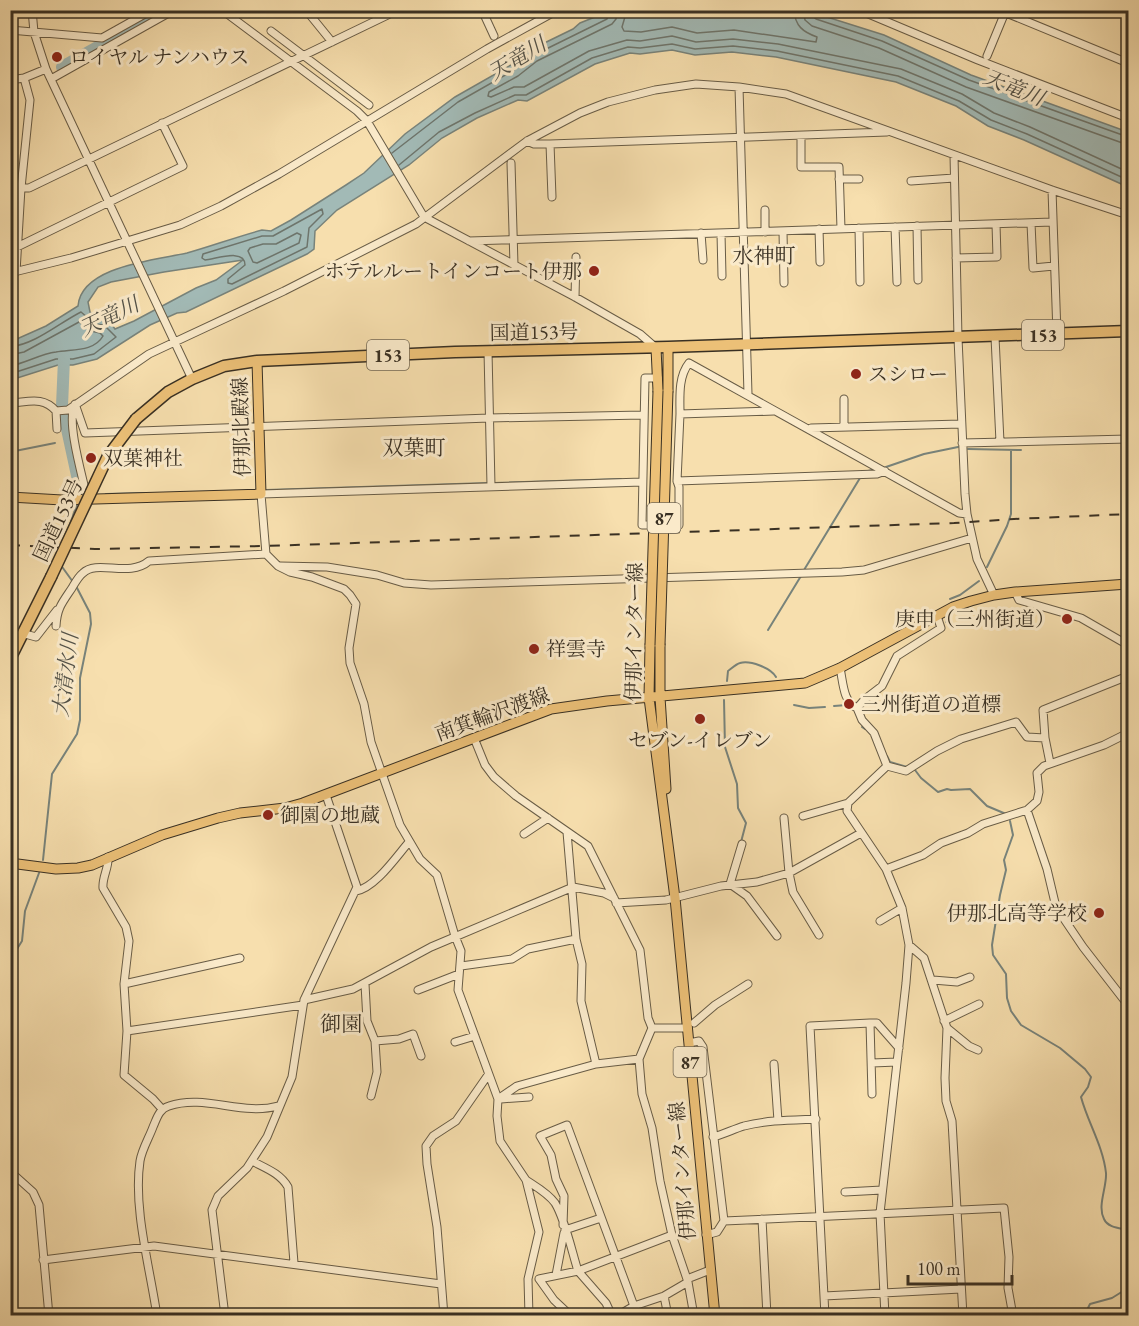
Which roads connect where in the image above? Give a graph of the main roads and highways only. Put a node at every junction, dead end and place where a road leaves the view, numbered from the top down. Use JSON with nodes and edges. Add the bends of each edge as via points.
{"nodes":[{"id":1,"x":1128,"y":331,"type":"edge"},
{"id":2,"x":662,"y":347,"type":"junction"},
{"id":3,"x":257,"y":361,"type":"junction"},
{"id":4,"x":10,"y":497,"type":"edge"},
{"id":5,"x":1128,"y":584,"type":"edge"},
{"id":6,"x":655,"y":645,"type":"junction"},
{"id":7,"x":10,"y":660,"type":"edge"},
{"id":8,"x":660,"y":697,"type":"junction"},
{"id":9,"x":649,"y":698,"type":"junction"},
{"id":10,"x":665,"y":808,"type":"junction"},
{"id":11,"x":10,"y":863,"type":"edge"},
{"id":12,"x":715,"y":1316,"type":"edge"}],
"edges":[{"from":1,"to":2,"type":"highway","name":"国道153号","number":"153"},
{"from":2,"to":3,"type":"highway","name":"国道153号","number":"153"},
{"from":2,"to":6,"type":"main road","name":"伊那インター線","number":"87","bridge":true},
{"from":3,"to":4,"type":"main road","name":"伊那北殿線","via":[[261,494]]},
{"from":3,"to":7,"type":"highway","name":"国道153号","number":"153","bridge":true,"via":[[224,366],[192,378],[136,419],[108,456]]},
{"from":5,"to":8,"type":"main road","name":"南箕輪沢渡線","via":[[994,595],[953,607],[817,679],[793,685]]},
{"from":6,"to":8,"type":"main road","name":"伊那インター線","number":"87"},
{"from":6,"to":9,"type":"main road","name":"伊那インター線","number":"87"},
{"from":8,"to":9,"type":"main road","name":"南箕輪沢渡線"},
{"from":8,"to":10,"type":"main road","name":"伊那インター線","number":"87"},
{"from":9,"to":10,"type":"main road","name":"伊那インター線","number":"87"},
{"from":9,"to":11,"type":"main road","name":"南箕輪沢渡線","via":[[551,709],[295,806],[218,819],[154,838],[92,865],[63,869]]},
{"from":10,"to":12,"type":"main road","name":"伊那インター線","number":"87","via":[[691,1026],[689,1042]]}]}
